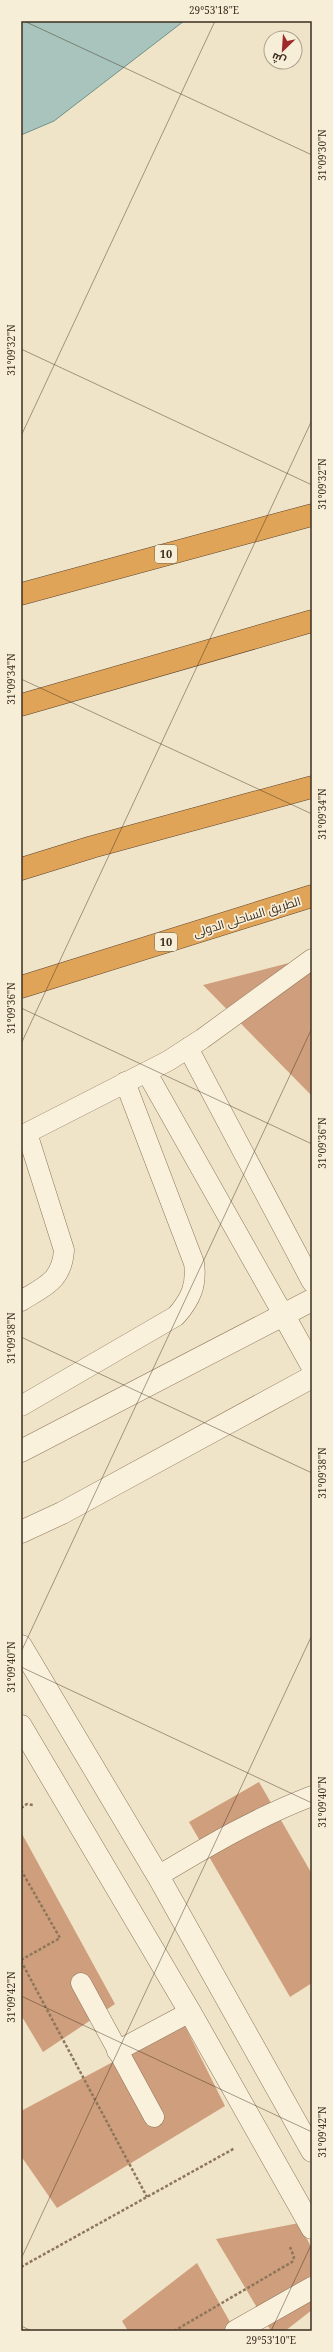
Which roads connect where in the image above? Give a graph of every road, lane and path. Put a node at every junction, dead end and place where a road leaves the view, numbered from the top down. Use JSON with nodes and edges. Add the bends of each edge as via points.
{"nodes":[{"id":1,"x":312,"y":515,"type":"edge"},
{"id":2,"x":21,"y":594,"type":"edge"},
{"id":3,"x":312,"y":621,"type":"edge"},
{"id":4,"x":21,"y":705,"type":"edge"},
{"id":5,"x":312,"y":787,"type":"edge"},
{"id":6,"x":21,"y":869,"type":"edge"},
{"id":7,"x":312,"y":896,"type":"edge"},
{"id":8,"x":312,"y":959,"type":"edge"},
{"id":9,"x":21,"y":987,"type":"edge"},
{"id":10,"x":188,"y":1048,"type":"junction"},
{"id":11,"x":147,"y":1073,"type":"junction"},
{"id":12,"x":126,"y":1082,"type":"junction"},
{"id":13,"x":24,"y":1135,"type":"edge"},
{"id":14,"x":312,"y":1282,"type":"edge"},
{"id":15,"x":21,"y":1300,"type":"edge"},
{"id":16,"x":312,"y":1300,"type":"edge"},
{"id":17,"x":283,"y":1314,"type":"junction"},
{"id":18,"x":312,"y":1366,"type":"edge"},
{"id":19,"x":312,"y":1377,"type":"edge"},
{"id":20,"x":21,"y":1406,"type":"edge"},
{"id":21,"x":21,"y":1451,"type":"edge"},
{"id":22,"x":21,"y":1532,"type":"edge"},
{"id":23,"x":21,"y":1646,"type":"edge"},
{"id":24,"x":21,"y":1726,"type":"edge"},
{"id":25,"x":312,"y":1796,"type":"edge"},
{"id":26,"x":21,"y":1870,"type":"edge"},
{"id":27,"x":158,"y":1876,"type":"junction"},
{"id":28,"x":21,"y":1960,"type":"edge"},
{"id":29,"x":81,"y":1984,"type":"dead end"},
{"id":30,"x":190,"y":2012,"type":"junction"},
{"id":31,"x":117,"y":2051,"type":"junction"},
{"id":32,"x":154,"y":2118,"type":"dead end"},
{"id":33,"x":234,"y":2141,"type":"dead end"},
{"id":34,"x":312,"y":2150,"type":"edge"},
{"id":35,"x":147,"y":2197,"type":"junction"},
{"id":36,"x":312,"y":2228,"type":"edge"},
{"id":37,"x":286,"y":2240,"type":"dead end"},
{"id":38,"x":21,"y":2267,"type":"edge"},
{"id":39,"x":312,"y":2288,"type":"edge"},
{"id":40,"x":174,"y":2331,"type":"edge"},
{"id":41,"x":236,"y":2331,"type":"edge"}],
"edges":[{"from":1,"to":2,"type":"highway","number":"10"},
{"from":3,"to":4,"type":"highway"},
{"from":5,"to":6,"type":"highway"},
{"from":7,"to":9,"type":"highway","name":"الطريق الساحلى الدولى","number":"10"},
{"from":8,"to":10,"type":"lane"},
{"from":10,"to":11,"type":"lane"},
{"from":10,"to":14,"type":"lane"},
{"from":11,"to":12,"type":"lane"},
{"from":11,"to":17,"type":"lane"},
{"from":12,"to":13,"type":"lane"},
{"from":12,"to":20,"type":"lane","via":[[194,1263],[194,1289],[187,1304],[176,1316]]},
{"from":13,"to":15,"type":"lane","via":[[64,1250],[63,1260],[55,1279]]},
{"from":16,"to":17,"type":"street"},
{"from":17,"to":18,"type":"street"},
{"from":17,"to":21,"type":"street"},
{"from":19,"to":22,"type":"street","via":[[62,1513]]},
{"from":23,"to":27,"type":"street"},
{"from":24,"to":30,"type":"street"},
{"from":25,"to":27,"type":"lane","via":[[280,1808],[238,1829]]},
{"from":26,"to":28,"type":"path","via":[[60,1938]]},
{"from":27,"to":34,"type":"street"},
{"from":28,"to":35,"type":"path"},
{"from":29,"to":31,"type":"lane"},
{"from":30,"to":31,"type":"lane"},
{"from":30,"to":36,"type":"street"},
{"from":31,"to":32,"type":"lane"},
{"from":33,"to":35,"type":"path","via":[[237,2147]]},
{"from":35,"to":38,"type":"path"},
{"from":37,"to":40,"type":"path","via":[[293,2254],[292,2262]]},
{"from":39,"to":41,"type":"street"}]}
